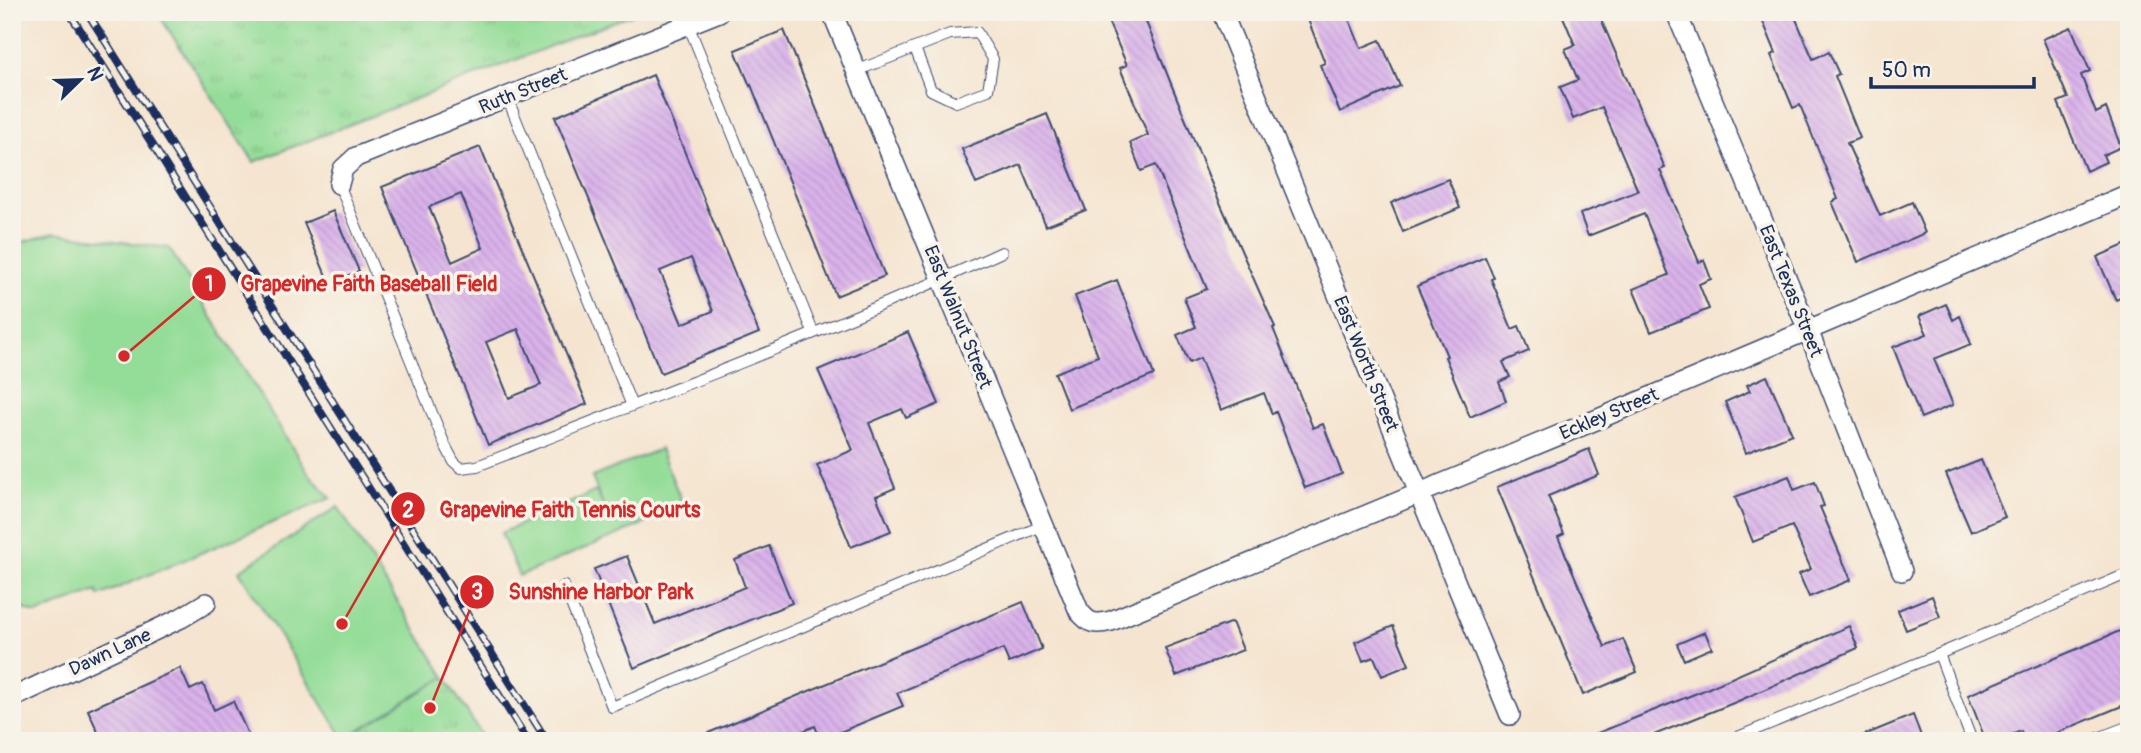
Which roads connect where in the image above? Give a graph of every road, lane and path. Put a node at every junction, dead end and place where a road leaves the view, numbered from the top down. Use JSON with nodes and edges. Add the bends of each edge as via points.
{"nodes":[{"id":1,"x":719,"y":12,"type":"edge"},
{"id":2,"x":832,"y":12,"type":"edge"},
{"id":3,"x":1222,"y":12,"type":"edge"},
{"id":4,"x":1676,"y":12,"type":"edge"},
{"id":5,"x":686,"y":19,"type":"edge"},
{"id":6,"x":915,"y":48,"type":"junction"},
{"id":7,"x":856,"y":71,"type":"junction"},
{"id":8,"x":507,"y":97,"type":"junction"},
{"id":9,"x":338,"y":184,"type":"joint"},
{"id":10,"x":2129,"y":194,"type":"edge"},
{"id":11,"x":1002,"y":252,"type":"dead end"},
{"id":12,"x":942,"y":279,"type":"junction"},
{"id":13,"x":1808,"y":330,"type":"junction"},
{"id":14,"x":813,"y":332,"type":"junction"},
{"id":15,"x":632,"y":406,"type":"junction"},
{"id":16,"x":1418,"y":492,"type":"junction"},
{"id":17,"x":1044,"y":525,"type":"junction"},
{"id":18,"x":1902,"y":571,"type":"dead end"},
{"id":19,"x":2129,"y":573,"type":"edge"},
{"id":20,"x":564,"y":586,"type":"dead end"},
{"id":21,"x":206,"y":603,"type":"dead end"},
{"id":22,"x":1087,"y":621,"type":"joint"},
{"id":23,"x":1939,"y":654,"type":"junction"},
{"id":24,"x":13,"y":695,"type":"edge"},
{"id":25,"x":1510,"y":715,"type":"dead end"},
{"id":26,"x":2129,"y":726,"type":"edge"},
{"id":27,"x":1728,"y":741,"type":"edge"},
{"id":28,"x":1972,"y":741,"type":"edge"},
{"id":29,"x":2090,"y":741,"type":"edge"}],
"edges":[{"from":1,"to":5,"type":"street","name":"Ruth Street"},
{"from":2,"to":7,"type":"street","name":"East Walnut Street"},
{"from":3,"to":16,"type":"street","name":"East Worth Street"},
{"from":4,"to":13,"type":"street","name":"East Texas Street"},
{"from":5,"to":8,"type":"street","name":"Ruth Street"},
{"from":5,"to":14,"type":"lane"},
{"from":6,"to":6,"type":"lane","via":[[950,34],[977,32],[993,59],[988,90],[956,102],[932,90]]},
{"from":6,"to":7,"type":"lane"},
{"from":7,"to":12,"type":"street","name":"East Walnut Street"},
{"from":8,"to":9,"type":"street","name":"Ruth Street","via":[[356,156],[343,169]]},
{"from":8,"to":15,"type":"lane"},
{"from":9,"to":15,"type":"lane","via":[[445,445],[461,468],[477,466]]},
{"from":10,"to":13,"type":"street","name":"Eckley Street"},
{"from":11,"to":12,"type":"lane"},
{"from":12,"to":14,"type":"lane"},
{"from":12,"to":17,"type":"street","name":"East Walnut Street"},
{"from":13,"to":16,"type":"street","name":"Eckley Street"},
{"from":13,"to":18,"type":"street","name":"East Texas Street"},
{"from":14,"to":15,"type":"lane"},
{"from":16,"to":22,"type":"street","name":"Eckley Street","via":[[1111,621],[1096,625]]},
{"from":16,"to":25,"type":"street","name":"East Worth Street"},
{"from":17,"to":20,"type":"lane","via":[[612,707]]},
{"from":17,"to":22,"type":"street","name":"East Walnut Street"},
{"from":19,"to":23,"type":"lane"},
{"from":21,"to":24,"type":"street","name":"Dawn Lane"},
{"from":23,"to":27,"type":"lane"},
{"from":23,"to":28,"type":"lane"},
{"from":26,"to":29,"type":"lane"}]}
